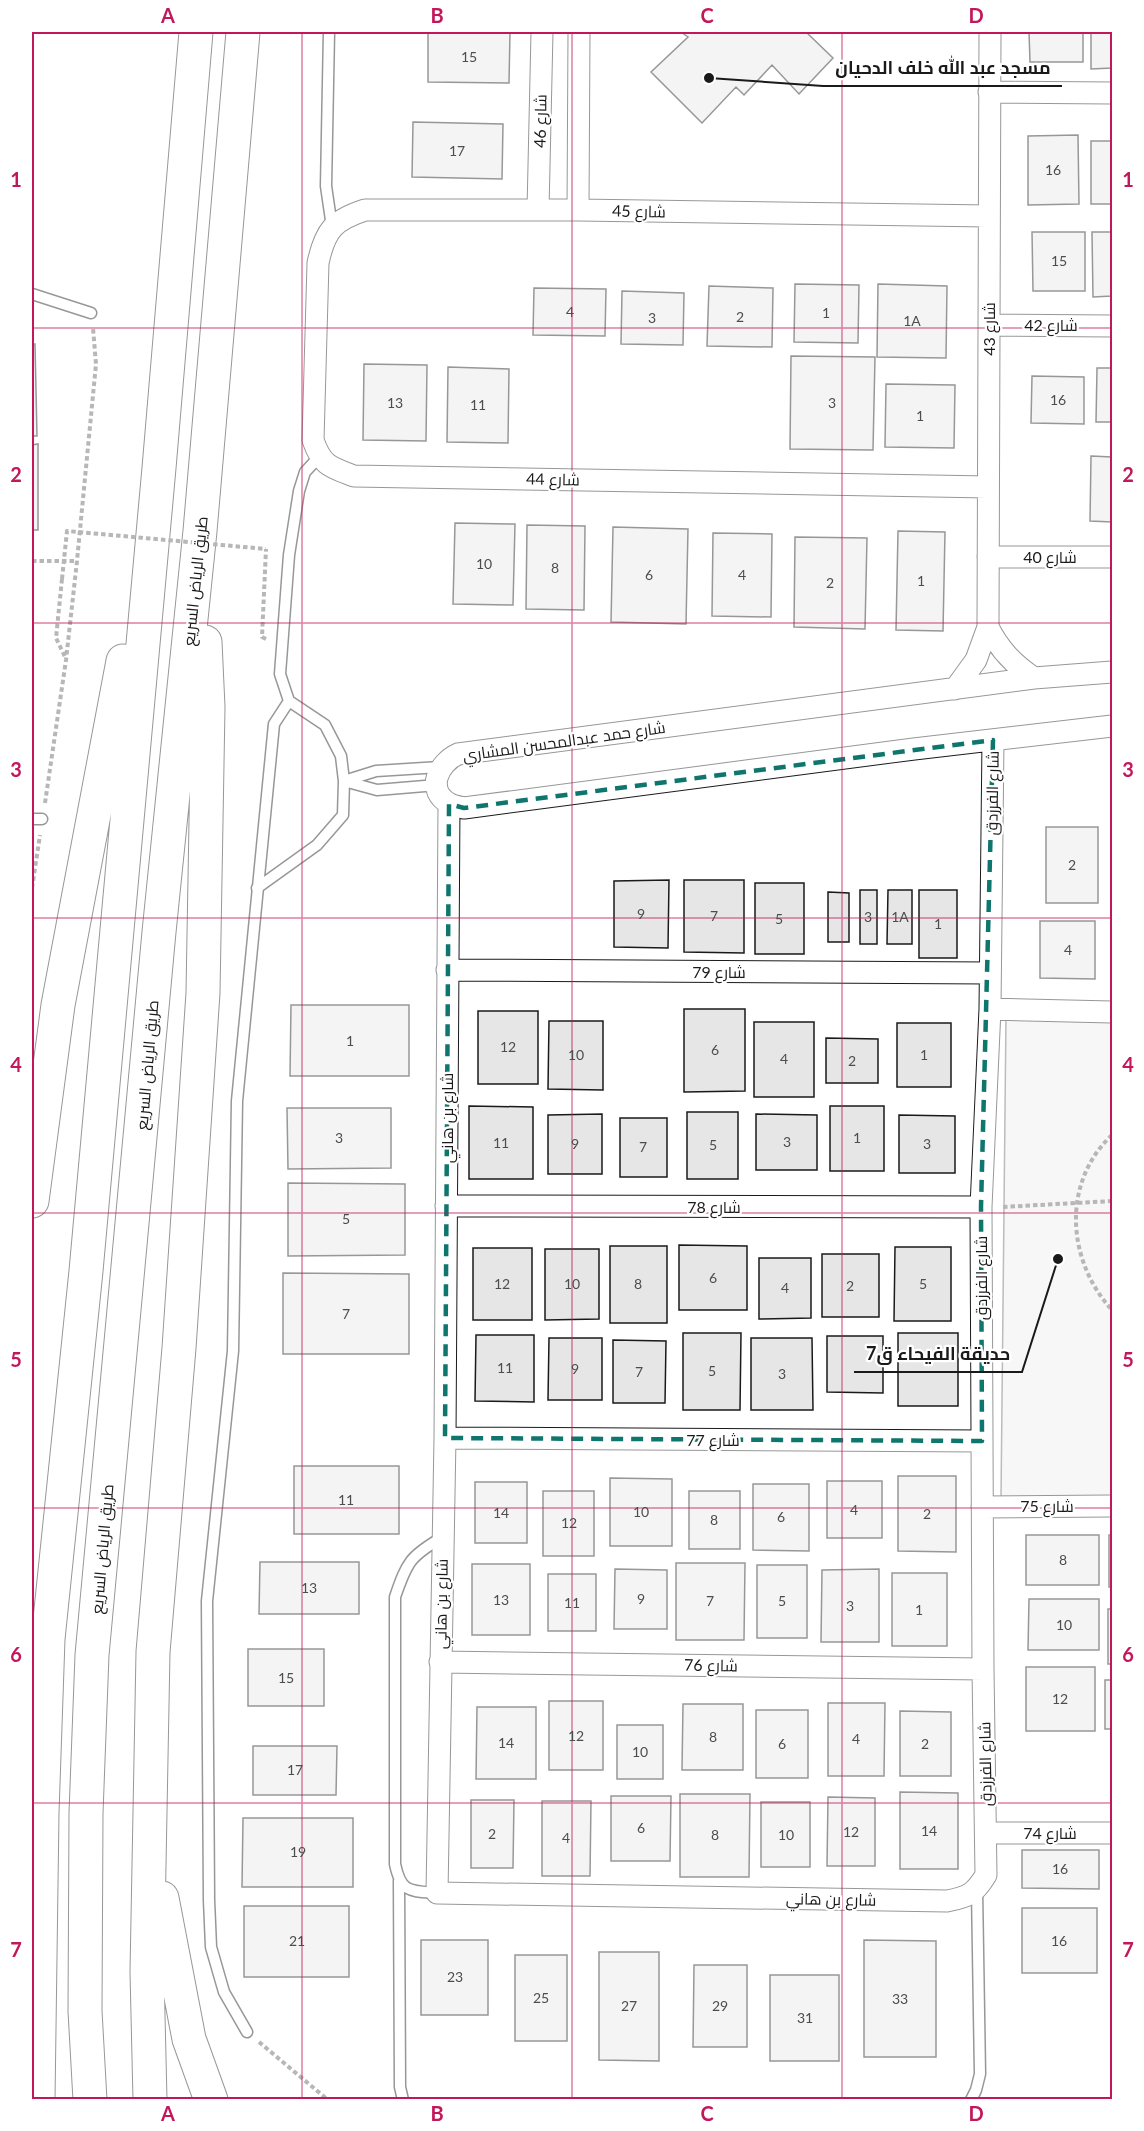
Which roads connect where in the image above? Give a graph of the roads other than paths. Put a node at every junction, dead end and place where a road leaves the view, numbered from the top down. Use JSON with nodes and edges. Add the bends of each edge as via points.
{"nodes":[{"id":1,"x":196,"y":32,"type":"edge"},
{"id":2,"x":243,"y":32,"type":"edge"},
{"id":3,"x":329,"y":32,"type":"edge"},
{"id":4,"x":542,"y":32,"type":"edge"},
{"id":5,"x":579,"y":32,"type":"edge"},
{"id":6,"x":990,"y":32,"type":"edge"},
{"id":7,"x":990,"y":92,"type":"junction"},
{"id":8,"x":1113,"y":93,"type":"edge"},
{"id":9,"x":538,"y":210,"type":"junction"},
{"id":10,"x":578,"y":210,"type":"junction"},
{"id":11,"x":989,"y":216,"type":"junction"},
{"id":12,"x":332,"y":227,"type":"junction"},
{"id":13,"x":32,"y":294,"type":"edge"},
{"id":14,"x":91,"y":313,"type":"road end"},
{"id":15,"x":989,"y":325,"type":"junction"},
{"id":16,"x":1113,"y":326,"type":"edge"},
{"id":17,"x":319,"y":457,"type":"junction"},
{"id":18,"x":159,"y":468,"type":"junction"},
{"id":19,"x":988,"y":487,"type":"junction"},
{"id":20,"x":200,"y":531,"type":"junction"},
{"id":21,"x":988,"y":557,"type":"junction"},
{"id":22,"x":1113,"y":557,"type":"edge"},
{"id":23,"x":988,"y":627,"type":"junction"},
{"id":24,"x":1113,"y":672,"type":"edge"},
{"id":25,"x":1034,"y":678,"type":"junction"},
{"id":26,"x":956,"y":689,"type":"junction"},
{"id":27,"x":289,"y":701,"type":"junction"},
{"id":28,"x":1113,"y":726,"type":"edge"},
{"id":29,"x":993,"y":740,"type":"junction"},
{"id":30,"x":438,"y":776,"type":"junction"},
{"id":31,"x":344,"y":781,"type":"junction"},
{"id":32,"x":449,"y":804,"type":"junction"},
{"id":33,"x":257,"y":888,"type":"junction"},
{"id":34,"x":447,"y":970,"type":"junction"},
{"id":35,"x":990,"y":974,"type":"junction"},
{"id":36,"x":990,"y":1009,"type":"junction"},
{"id":37,"x":1113,"y":1012,"type":"edge"},
{"id":38,"x":32,"y":1201,"type":"edge"},
{"id":39,"x":446,"y":1206,"type":"junction"},
{"id":40,"x":981,"y":1207,"type":"junction"},
{"id":41,"x":445,"y":1438,"type":"junction"},
{"id":42,"x":982,"y":1441,"type":"junction"},
{"id":43,"x":1113,"y":1506,"type":"edge"},
{"id":44,"x":982,"y":1507,"type":"junction"},
{"id":45,"x":443,"y":1537,"type":"junction"},
{"id":46,"x":440,"y":1662,"type":"junction"},
{"id":47,"x":983,"y":1669,"type":"junction"},
{"id":48,"x":987,"y":1833,"type":"junction"},
{"id":49,"x":1113,"y":1833,"type":"edge"},
{"id":50,"x":150,"y":1837,"type":"junction"},
{"id":51,"x":399,"y":1881,"type":"junction"},
{"id":52,"x":977,"y":1890,"type":"junction"},
{"id":53,"x":437,"y":1893,"type":"junction"},
{"id":54,"x":248,"y":2032,"type":"road end"},
{"id":55,"x":148,"y":2096,"type":"edge"},
{"id":56,"x":39,"y":2100,"type":"edge"},
{"id":57,"x":90,"y":2100,"type":"edge"},
{"id":58,"x":211,"y":2100,"type":"edge"},
{"id":59,"x":403,"y":2100,"type":"edge"},
{"id":60,"x":971,"y":2100,"type":"edge"}],
"edges":[{"from":1,"to":18,"type":"highway"},
{"from":2,"to":20,"type":"highway","name":"طريق الرياض السريع"},
{"from":3,"to":12,"type":"lane","via":[[326,186]]},
{"from":4,"to":9,"type":"street","name":"شارع 46"},
{"from":5,"to":10,"type":"street"},
{"from":6,"to":7,"type":"street","name":"شارع 43"},
{"from":7,"to":8,"type":"street"},
{"from":7,"to":11,"type":"street","name":"شارع 43"},
{"from":9,"to":10,"type":"street","name":"شارع 45"},
{"from":9,"to":12,"type":"street","name":"شارع 45","via":[[365,210],[346,216]]},
{"from":10,"to":11,"type":"street","name":"شارع 45"},
{"from":11,"to":15,"type":"street","name":"شارع 43"},
{"from":12,"to":17,"type":"street","via":[[323,241],[318,262],[313,440]]},
{"from":13,"to":14,"type":"lane"},
{"from":15,"to":16,"type":"street","name":"شارع 42"},
{"from":15,"to":19,"type":"street","name":"شارع 43"},
{"from":17,"to":19,"type":"street","name":"شارع 44","via":[[354,476]]},
{"from":17,"to":27,"type":"lane","via":[[305,472],[299,491],[289,555],[280,674]]},
{"from":18,"to":38,"type":"highway","via":[[58,1005]]},
{"from":18,"to":56,"type":"highway","via":[[86,1271],[48,1639]]},
{"from":19,"to":21,"type":"street","name":"شارع 43"},
{"from":20,"to":50,"type":"highway","via":[[208,707],[203,993],[153,1652]]},
{"from":20,"to":57,"type":"highway","name":"طريق الرياض السريع","via":[[92,1655],[86,1813]]},
{"from":21,"to":22,"type":"street","name":"شارع 40"},
{"from":21,"to":23,"type":"street","name":"شارع 43"},
{"from":23,"to":25,"type":"street","via":[[1006,656]]},
{"from":23,"to":26,"type":"street","name":"شارع 43","via":[[976,660]]},
{"from":24,"to":25,"type":"street","name":"شارع حمد عبدالمحسن المشاري"},
{"from":25,"to":26,"type":"street","name":"شارع حمد عبدالمحسن المشاري"},
{"from":26,"to":30,"type":"street","name":"شارع حمد عبدالمحسن المشاري","via":[[459,754],[448,758]]},
{"from":27,"to":31,"type":"lane","via":[[325,725],[341,756]]},
{"from":27,"to":33,"type":"lane","via":[[274,724]]},
{"from":28,"to":29,"type":"street"},
{"from":29,"to":32,"type":"street","via":[[464,808]]},
{"from":29,"to":35,"type":"street","name":"شارع الفرزدق"},
{"from":30,"to":31,"type":"lane","via":[[376,771]]},
{"from":30,"to":31,"type":"lane","via":[[377,790]]},
{"from":30,"to":32,"type":"street","via":[[441,795]]},
{"from":31,"to":33,"type":"lane","via":[[343,815],[317,845]]},
{"from":32,"to":34,"type":"street","name":"شارع بن هاني"},
{"from":33,"to":54,"type":"lane","via":[[237,1101],[233,1351],[207,1601],[212,1947],[224,1992]]},
{"from":34,"to":35,"type":"street","name":"شارع 79"},
{"from":34,"to":39,"type":"street","name":"شارع بن هاني"},
{"from":35,"to":36,"type":"street","name":"شارع الفرزدق"},
{"from":36,"to":37,"type":"street"},
{"from":36,"to":40,"type":"street","name":"شارع الفرزدق"},
{"from":39,"to":40,"type":"street","name":"شارع 78"},
{"from":39,"to":41,"type":"street","name":"شارع بن هاني"},
{"from":40,"to":42,"type":"street","name":"شارع الفرزدق"},
{"from":41,"to":42,"type":"street","name":"شارع 77"},
{"from":41,"to":45,"type":"street","name":"شارع بن هاني"},
{"from":42,"to":44,"type":"street","name":"شارع الفرزدق"},
{"from":43,"to":44,"type":"street","name":"شارع 75"},
{"from":44,"to":47,"type":"street","name":"شارع الفرزدق"},
{"from":45,"to":46,"type":"street","name":"شارع بن هاني"},
{"from":45,"to":51,"type":"lane","via":[[418,1551],[404,1572],[395,1597]]},
{"from":46,"to":47,"type":"street","name":"شارع 76"},
{"from":46,"to":53,"type":"street","name":"شارع بن هاني"},
{"from":47,"to":48,"type":"street","name":"شارع الفرزدق"},
{"from":48,"to":49,"type":"street","name":"شارع 74"},
{"from":48,"to":52,"type":"street","name":"شارع الفرزدق","via":[[986,1875]]},
{"from":50,"to":55,"type":"highway"},
{"from":50,"to":58,"type":"highway","via":[[189,2039]]},
{"from":51,"to":53,"type":"lane","via":[[417,1892]]},
{"from":51,"to":59,"type":"lane"},
{"from":52,"to":53,"type":"street","name":"شارع بن هاني","via":[[947,1901]]},
{"from":52,"to":60,"type":"lane","via":[[980,2074]]}]}
